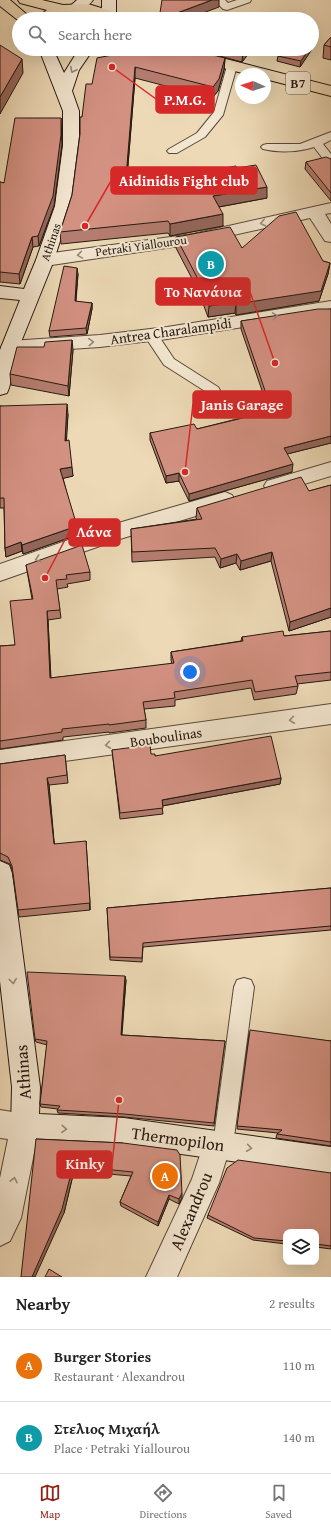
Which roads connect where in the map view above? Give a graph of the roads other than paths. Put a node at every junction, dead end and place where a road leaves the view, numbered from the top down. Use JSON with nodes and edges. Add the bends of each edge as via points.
{"nodes":[{"id":1,"x":1,"y":0,"type":"edge"},
{"id":2,"x":25,"y":0,"type":"edge"},
{"id":3,"x":109,"y":0,"type":"edge"},
{"id":4,"x":219,"y":0,"type":"edge"},
{"id":5,"x":246,"y":0,"type":"edge"},
{"id":6,"x":74,"y":6,"type":"edge"},
{"id":7,"x":16,"y":12,"type":"edge"},
{"id":8,"x":52,"y":12,"type":"edge"},
{"id":9,"x":99,"y":12,"type":"edge"},
{"id":10,"x":110,"y":12,"type":"edge"},
{"id":11,"x":49,"y":56,"type":"edge"},
{"id":12,"x":85,"y":56,"type":"edge"},
{"id":13,"x":193,"y":56,"type":"edge"},
{"id":14,"x":232,"y":66,"type":"junction"},
{"id":15,"x":240,"y":68,"type":"edge"},
{"id":16,"x":271,"y":76,"type":"edge"},
{"id":17,"x":64,"y":91,"type":"junction"},
{"id":18,"x":331,"y":92,"type":"edge"},
{"id":19,"x":331,"y":135,"type":"edge"},
{"id":20,"x":317,"y":143,"type":"junction"},
{"id":21,"x":267,"y":147,"type":"dead end"},
{"id":22,"x":173,"y":151,"type":"dead end"},
{"id":23,"x":331,"y":162,"type":"edge"},
{"id":24,"x":331,"y":208,"type":"edge"},
{"id":25,"x":315,"y":212,"type":"junction"},
{"id":26,"x":331,"y":237,"type":"edge"},
{"id":27,"x":45,"y":260,"type":"junction"},
{"id":28,"x":0,"y":292,"type":"edge"},
{"id":29,"x":30,"y":296,"type":"junction"},
{"id":30,"x":331,"y":307,"type":"edge"},
{"id":31,"x":151,"y":335,"type":"junction"},
{"id":32,"x":10,"y":347,"type":"junction"},
{"id":33,"x":0,"y":388,"type":"edge"},
{"id":34,"x":213,"y":390,"type":"dead end"},
{"id":35,"x":331,"y":469,"type":"edge"},
{"id":36,"x":0,"y":573,"type":"edge"},
{"id":37,"x":331,"y":714,"type":"edge"},
{"id":38,"x":0,"y":760,"type":"edge"},
{"id":39,"x":0,"y":873,"type":"edge"},
{"id":40,"x":244,"y":987,"type":"dead end"},
{"id":41,"x":12,"y":1126,"type":"edge"},
{"id":42,"x":220,"y":1144,"type":"junction"},
{"id":43,"x":331,"y":1160,"type":"edge"},
{"id":44,"x":0,"y":1231,"type":"edge"},
{"id":45,"x":161,"y":1277,"type":"edge"}],
"edges":[{"from":1,"to":7,"type":"main road"},
{"from":2,"to":6,"type":"main road"},
{"from":3,"to":10,"type":"street"},
{"from":4,"to":5,"type":"lane","via":[[227,7]]},
{"from":6,"to":8,"type":"main road"},
{"from":6,"to":9,"type":"main road"},
{"from":11,"to":17,"type":"street","name":"Athinas"},
{"from":12,"to":17,"type":"street","one_way":true,"via":[[72,70]]},
{"from":13,"to":14,"type":"main road","number":"B7"},
{"from":14,"to":15,"type":"main road","number":"B7"},
{"from":14,"to":22,"type":"lane","via":[[219,113],[201,135]]},
{"from":16,"to":18,"type":"main road","number":"B7"},
{"from":17,"to":27,"type":"street","name":"Athinas","via":[[71,111],[71,145],[63,206]]},
{"from":19,"to":20,"type":"lane"},
{"from":20,"to":21,"type":"lane","via":[[303,148]]},
{"from":20,"to":23,"type":"lane"},
{"from":24,"to":25,"type":"street","name":"Petraki Yiallourou"},
{"from":25,"to":26,"type":"street"},
{"from":25,"to":27,"type":"street","name":"Petraki Yiallourou","one_way":true,"via":[[192,239]]},
{"from":27,"to":29,"type":"street","name":"Athinas"},
{"from":28,"to":29,"type":"street"},
{"from":29,"to":32,"type":"street","name":"Athinas"},
{"from":31,"to":30,"type":"street","name":"Antrea Charalampidi","one_way":true},
{"from":32,"to":31,"type":"street","name":"Antrea Charalampidi","one_way":true},
{"from":31,"to":34,"type":"lane","via":[[169,362]]},
{"from":32,"to":33,"type":"street","name":"Athinas"},
{"from":35,"to":36,"type":"street","one_way":true,"via":[[115,532]]},
{"from":37,"to":38,"type":"street","name":"Bouboulinas","one_way":true},
{"from":39,"to":41,"type":"street","name":"Athinas","one_way":true,"via":[[26,1087]]},
{"from":40,"to":42,"type":"lane"},
{"from":41,"to":42,"type":"street","name":"Thermopilon","one_way":true,"via":[[124,1132]]},
{"from":44,"to":41,"type":"street","name":"Athinas","one_way":true,"via":[[6,1218]]},
{"from":42,"to":43,"type":"street","name":"Thermopilon","one_way":true},
{"from":42,"to":45,"type":"street","name":"Alexandrou","via":[[205,1183]]}]}
